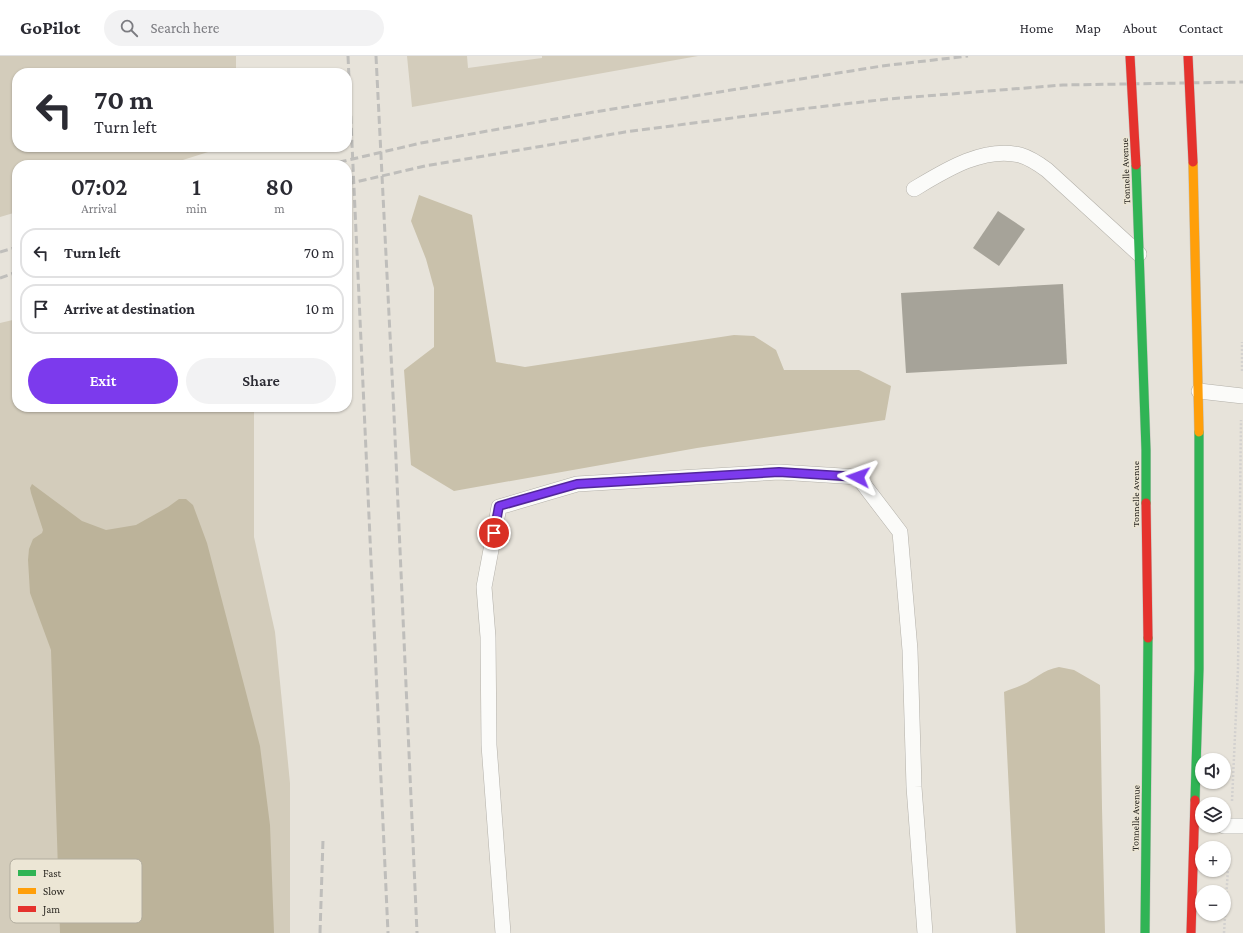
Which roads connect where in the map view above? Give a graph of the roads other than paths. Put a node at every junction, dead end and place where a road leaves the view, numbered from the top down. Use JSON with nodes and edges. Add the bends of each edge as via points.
{"nodes":[{"id":1,"x":1130,"y":56,"type":"edge"},
{"id":2,"x":1188,"y":56,"type":"edge"},
{"id":3,"x":914,"y":189,"type":"dead end"},
{"id":4,"x":1139,"y":254,"type":"junction"},
{"id":5,"x":1199,"y":391,"type":"junction"},
{"id":6,"x":1243,"y":396,"type":"edge"},
{"id":7,"x":1198,"y":797,"type":"edge"},
{"id":8,"x":1231,"y":826,"type":"edge"},
{"id":9,"x":1243,"y":826,"type":"edge"},
{"id":10,"x":1197,"y":833,"type":"edge"},
{"id":11,"x":502,"y":933,"type":"edge"},
{"id":12,"x":924,"y":933,"type":"edge"},
{"id":13,"x":1145,"y":933,"type":"edge"},
{"id":14,"x":1191,"y":933,"type":"edge"}],
"edges":[{"from":1,"to":4,"type":"highway","name":"Tonnelle Avenue","bridge":true},
{"from":2,"to":5,"type":"highway","bridge":true,"via":[[1194,162]]},
{"from":3,"to":4,"type":"lane","via":[[965,161],[1002,154],[1020,155],[1047,170]]},
{"from":4,"to":13,"type":"highway","name":"Tonnelle Avenue","via":[[1146,450],[1148,669]]},
{"from":5,"to":6,"type":"lane"},
{"from":5,"to":7,"type":"highway"},
{"from":8,"to":9,"type":"lane"},
{"from":10,"to":14,"type":"highway"},
{"from":11,"to":12,"type":"lane","via":[[489,745],[488,637],[484,587],[499,506],[577,484],[779,472],[858,477],[900,532],[910,650],[914,787]]}]}
